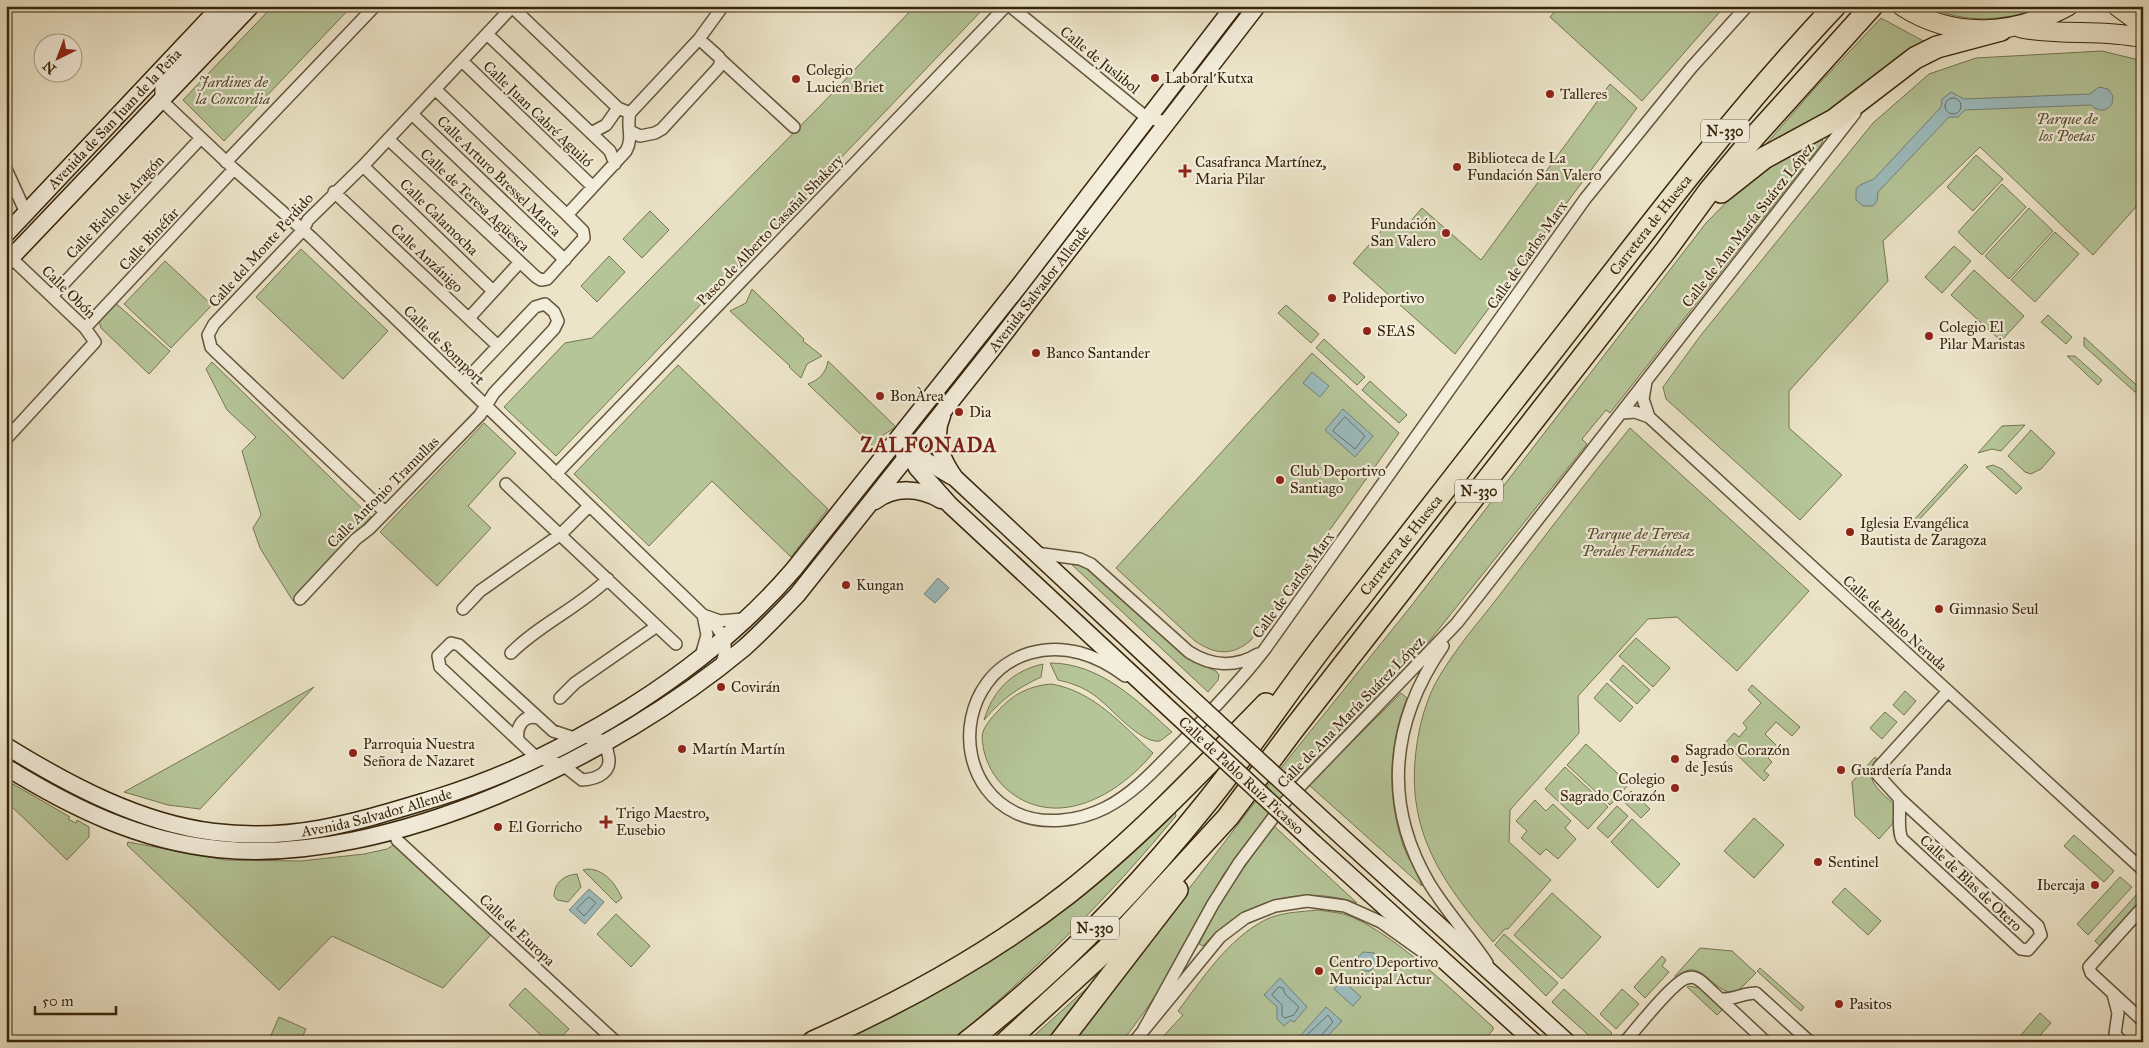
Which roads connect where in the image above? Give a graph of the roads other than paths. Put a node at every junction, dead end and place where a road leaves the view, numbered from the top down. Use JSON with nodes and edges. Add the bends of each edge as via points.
{"nodes":[{"id":1,"x":221,"y":6,"type":"edge"},
{"id":2,"x":234,"y":6,"type":"edge"},
{"id":3,"x":251,"y":6,"type":"edge"},
{"id":4,"x":375,"y":6,"type":"edge"},
{"id":5,"x":723,"y":6,"type":"edge"},
{"id":6,"x":1008,"y":6,"type":"edge"},
{"id":7,"x":1234,"y":6,"type":"edge"},
{"id":8,"x":1257,"y":6,"type":"edge"},
{"id":9,"x":1748,"y":6,"type":"edge"},
{"id":10,"x":1822,"y":6,"type":"edge"},
{"id":11,"x":1835,"y":6,"type":"edge"},
{"id":12,"x":1872,"y":6,"type":"edge"},
{"id":13,"x":1902,"y":6,"type":"edge"},
{"id":14,"x":2068,"y":6,"type":"edge"},
{"id":15,"x":2117,"y":6,"type":"edge"},
{"id":16,"x":512,"y":7,"type":"edge"},
{"id":17,"x":2143,"y":25,"type":"edge"},
{"id":18,"x":2009,"y":29,"type":"junction"},
{"id":19,"x":487,"y":34,"type":"junction"},
{"id":20,"x":2143,"y":38,"type":"edge"},
{"id":21,"x":699,"y":39,"type":"junction"},
{"id":22,"x":1804,"y":39,"type":"junction"},
{"id":23,"x":720,"y":59,"type":"junction"},
{"id":24,"x":462,"y":61,"type":"junction"},
{"id":25,"x":435,"y":89,"type":"junction"},
{"id":26,"x":1873,"y":92,"type":"junction"},
{"id":27,"x":161,"y":100,"type":"junction"},
{"id":28,"x":618,"y":108,"type":"junction"},
{"id":29,"x":630,"y":113,"type":"junction"},
{"id":30,"x":412,"y":114,"type":"junction"},
{"id":31,"x":1147,"y":118,"type":"junction"},
{"id":32,"x":1167,"y":122,"type":"junction"},
{"id":33,"x":794,"y":127,"type":"dead end"},
{"id":34,"x":630,"y":131,"type":"junction"},
{"id":35,"x":591,"y":133,"type":"junction"},
{"id":36,"x":201,"y":138,"type":"junction"},
{"id":37,"x":388,"y":139,"type":"junction"},
{"id":38,"x":615,"y":164,"type":"junction"},
{"id":39,"x":230,"y":166,"type":"junction"},
{"id":40,"x":363,"y":166,"type":"junction"},
{"id":41,"x":6,"y":169,"type":"edge"},
{"id":42,"x":593,"y":188,"type":"junction"},
{"id":43,"x":334,"y":192,"type":"junction"},
{"id":44,"x":26,"y":213,"type":"junction"},
{"id":45,"x":567,"y":215,"type":"junction"},
{"id":46,"x":303,"y":230,"type":"junction"},
{"id":47,"x":6,"y":234,"type":"edge"},
{"id":48,"x":1666,"y":250,"type":"junction"},
{"id":49,"x":8,"y":258,"type":"edge"},
{"id":50,"x":565,"y":260,"type":"junction"},
{"id":51,"x":520,"y":262,"type":"junction"},
{"id":52,"x":494,"y":291,"type":"junction"},
{"id":53,"x":52,"y":296,"type":"junction"},
{"id":54,"x":468,"y":318,"type":"junction"},
{"id":55,"x":86,"y":328,"type":"junction"},
{"id":56,"x":498,"y":346,"type":"junction"},
{"id":57,"x":1648,"y":377,"type":"junction"},
{"id":58,"x":463,"y":383,"type":"junction"},
{"id":59,"x":947,"y":405,"type":"junction"},
{"id":60,"x":486,"y":406,"type":"junction"},
{"id":61,"x":1622,"y":413,"type":"junction"},
{"id":62,"x":918,"y":414,"type":"junction"},
{"id":63,"x":1649,"y":416,"type":"junction"},
{"id":64,"x":6,"y":440,"type":"edge"},
{"id":65,"x":910,"y":454,"type":"junction"},
{"id":66,"x":875,"y":466,"type":"junction"},
{"id":67,"x":556,"y":474,"type":"junction"},
{"id":68,"x":955,"y":478,"type":"junction"},
{"id":69,"x":506,"y":484,"type":"dead end"},
{"id":70,"x":950,"y":505,"type":"junction"},
{"id":71,"x":589,"y":506,"type":"junction"},
{"id":72,"x":869,"y":506,"type":"junction"},
{"id":73,"x":385,"y":512,"type":"junction"},
{"id":74,"x":561,"y":534,"type":"junction"},
{"id":75,"x":1036,"y":553,"type":"junction"},
{"id":76,"x":608,"y":579,"type":"junction"},
{"id":77,"x":300,"y":599,"type":"dead end"},
{"id":78,"x":463,"y":609,"type":"dead end"},
{"id":79,"x":706,"y":616,"type":"junction"},
{"id":80,"x":749,"y":617,"type":"junction"},
{"id":81,"x":1457,"y":623,"type":"junction"},
{"id":82,"x":657,"y":626,"type":"junction"},
{"id":83,"x":1328,"y":638,"type":"junction"},
{"id":84,"x":725,"y":640,"type":"junction"},
{"id":85,"x":676,"y":644,"type":"dead end"},
{"id":86,"x":1265,"y":649,"type":"junction"},
{"id":87,"x":511,"y":653,"type":"dead end"},
{"id":88,"x":699,"y":660,"type":"junction"},
{"id":89,"x":720,"y":666,"type":"junction"},
{"id":90,"x":1948,"y":691,"type":"junction"},
{"id":91,"x":560,"y":698,"type":"dead end"},
{"id":92,"x":1161,"y":701,"type":"junction"},
{"id":93,"x":538,"y":718,"type":"junction"},
{"id":94,"x":576,"y":737,"type":"junction"},
{"id":95,"x":518,"y":739,"type":"junction"},
{"id":96,"x":605,"y":742,"type":"junction"},
{"id":97,"x":6,"y":746,"type":"edge"},
{"id":98,"x":537,"y":758,"type":"junction"},
{"id":99,"x":563,"y":765,"type":"junction"},
{"id":100,"x":6,"y":767,"type":"edge"},
{"id":101,"x":1899,"y":798,"type":"junction"},
{"id":102,"x":1228,"y":817,"type":"junction"},
{"id":103,"x":1927,"y":824,"type":"junction"},
{"id":104,"x":1900,"y":830,"type":"junction"},
{"id":105,"x":397,"y":840,"type":"dead end"},
{"id":106,"x":2143,"y":870,"type":"edge"},
{"id":107,"x":2143,"y":907,"type":"edge"},
{"id":108,"x":1496,"y":977,"type":"junction"},
{"id":109,"x":2112,"y":993,"type":"junction"},
{"id":110,"x":1743,"y":997,"type":"junction"},
{"id":111,"x":1720,"y":999,"type":"junction"},
{"id":112,"x":1508,"y":1018,"type":"junction"},
{"id":113,"x":1742,"y":1020,"type":"junction"},
{"id":114,"x":2142,"y":1020,"type":"edge"},
{"id":115,"x":2117,"y":1025,"type":"junction"},
{"id":116,"x":1144,"y":1029,"type":"junction"},
{"id":117,"x":616,"y":1042,"type":"edge"},
{"id":118,"x":813,"y":1042,"type":"edge"},
{"id":119,"x":967,"y":1042,"type":"edge"},
{"id":120,"x":1006,"y":1042,"type":"edge"},
{"id":121,"x":1060,"y":1042,"type":"edge"},
{"id":122,"x":1134,"y":1042,"type":"edge"},
{"id":123,"x":1534,"y":1042,"type":"edge"},
{"id":124,"x":1567,"y":1042,"type":"edge"},
{"id":125,"x":1625,"y":1042,"type":"edge"},
{"id":126,"x":1766,"y":1042,"type":"edge"},
{"id":127,"x":1810,"y":1042,"type":"edge"},
{"id":128,"x":2122,"y":1042,"type":"edge"}],
"edges":[{"from":1,"to":44,"type":"main road","name":"Avenida de San Juan de la Peña"},
{"from":2,"to":27,"type":"street","name":"Avenida de San Juan de la Peña","via":[[167,78]]},
{"from":3,"to":27,"type":"main road","name":"Avenida de San Juan de la Peña"},
{"from":4,"to":39,"type":"street"},
{"from":5,"to":21,"type":"street"},
{"from":6,"to":31,"type":"street","name":"Calle de Juslibol"},
{"from":6,"to":67,"type":"street","name":"Paseo de Alberto Casañal Shakery"},
{"from":7,"to":31,"type":"main road","name":"Avenida Salvador Allende"},
{"from":8,"to":32,"type":"main road","name":"Avenida Salvador Allende"},
{"from":9,"to":86,"type":"street","name":"Calle de Carlos Marx","via":[[1691,68],[1585,199]]},
{"from":10,"to":22,"type":"highway"},
{"from":11,"to":22,"type":"highway","name":"Carretera de Huesca","number":"N-330"},
{"from":12,"to":48,"type":"highway","name":"Carretera de Huesca","number":"N-330","via":[[1754,137]]},
{"from":13,"to":18,"type":"main road","via":[[1950,27]]},
{"from":14,"to":18,"type":"main road"},
{"from":15,"to":17,"type":"main road"},
{"from":16,"to":19,"type":"street","name":"Calle del Monte Perdido"},
{"from":16,"to":28,"type":"street"},
{"from":18,"to":20,"type":"main road","via":[[2093,32]]},
{"from":18,"to":26,"type":"highway","via":[[1937,46],[1915,58]]},
{"from":19,"to":24,"type":"street","name":"Calle del Monte Perdido"},
{"from":19,"to":35,"type":"street"},
{"from":21,"to":23,"type":"street"},
{"from":21,"to":29,"type":"street"},
{"from":22,"to":83,"type":"highway","name":"Carretera de Huesca","number":"N-330","via":[[1684,182]]},
{"from":23,"to":33,"type":"street"},
{"from":23,"to":34,"type":"street","via":[[718,68],[659,131],[640,136]]},
{"from":24,"to":25,"type":"street","name":"Calle del Monte Perdido"},
{"from":24,"to":42,"type":"street","name":"Calle Juan Cabré Aguiló"},
{"from":25,"to":30,"type":"street","name":"Calle del Monte Perdido"},
{"from":25,"to":45,"type":"street"},
{"from":26,"to":48,"type":"highway","via":[[1824,128],[1775,152],[1737,178]]},
{"from":26,"to":57,"type":"street","name":"Calle de Ana María Suárez López"},
{"from":27,"to":36,"type":"street","name":"Calle de Somport"},
{"from":27,"to":49,"type":"main road","name":"Avenida de San Juan de la Peña"},
{"from":28,"to":29,"type":"street"},
{"from":28,"to":35,"type":"street","via":[[606,125]]},
{"from":29,"to":34,"type":"street","via":[[627,124]]},
{"from":30,"to":37,"type":"street","name":"Calle del Monte Perdido"},
{"from":30,"to":50,"type":"street","name":"Calle Arturo Bressel Marca"},
{"from":31,"to":32,"type":"street"},
{"from":31,"to":62,"type":"main road","name":"Avenida Salvador Allende"},
{"from":32,"to":59,"type":"main road","name":"Avenida Salvador Allende"},
{"from":34,"to":38,"type":"street","via":[[628,148]]},
{"from":35,"to":38,"type":"street","via":[[612,154]]},
{"from":36,"to":39,"type":"street","name":"Calle de Somport"},
{"from":36,"to":53,"type":"street","name":"Calle Biello de Aragón"},
{"from":37,"to":40,"type":"street","name":"Calle del Monte Perdido"},
{"from":37,"to":51,"type":"street","name":"Calle de Teresa Agüesca"},
{"from":38,"to":42,"type":"street"},
{"from":39,"to":46,"type":"street","name":"Calle de Somport"},
{"from":39,"to":55,"type":"street","name":"Calle Binéfar"},
{"from":40,"to":43,"type":"street","name":"Calle del Monte Perdido"},
{"from":40,"to":52,"type":"street","name":"Calle Calamocha"},
{"from":41,"to":44,"type":"street"},
{"from":42,"to":45,"type":"street"},
{"from":43,"to":46,"type":"street","name":"Calle del Monte Perdido"},
{"from":43,"to":54,"type":"street","name":"Calle Anzánigo"},
{"from":44,"to":47,"type":"main road","name":"Avenida de San Juan de la Peña"},
{"from":45,"to":50,"type":"street","via":[[585,236]]},
{"from":46,"to":58,"type":"street","name":"Calle de Somport"},
{"from":46,"to":73,"type":"street","name":"Calle del Monte Perdido","via":[[214,324],[208,341]]},
{"from":48,"to":102,"type":"highway","name":"Carretera de Huesca","number":"N-330"},
{"from":49,"to":53,"type":"street","name":"Calle Obón"},
{"from":50,"to":51,"type":"street","name":"Calle de Teresa Agüesca","via":[[544,280]]},
{"from":51,"to":52,"type":"street"},
{"from":52,"to":54,"type":"street"},
{"from":53,"to":55,"type":"street","name":"Calle Obón"},
{"from":54,"to":56,"type":"street","name":"Calle Anzánigo"},
{"from":55,"to":64,"type":"street","name":"Calle Obón","via":[[95,339],[94,346]]},
{"from":56,"to":58,"type":"street"},
{"from":56,"to":60,"type":"street","name":"Calle Antonio Tramullas","via":[[535,307],[540,304],[554,312],[558,320],[554,329],[494,393]]},
{"from":57,"to":61,"type":"street","name":"Calle de Ana María Suárez López"},
{"from":57,"to":63,"type":"street","name":"Calle de Ana María Suárez López","via":[[1643,398]]},
{"from":58,"to":60,"type":"street","name":"Calle de Somport"},
{"from":59,"to":65,"type":"main road","name":"Avenida Salvador Allende"},
{"from":59,"to":68,"type":"main road","name":"Calle de Pablo Ruiz Picasso","via":[[940,420],[938,440],[945,463]]},
{"from":60,"to":67,"type":"street","name":"Calle de Somport"},
{"from":60,"to":73,"type":"street","name":"Calle Antonio Tramullas"},
{"from":61,"to":63,"type":"street"},
{"from":61,"to":81,"type":"street","name":"Calle de Ana María Suárez López"},
{"from":62,"to":65,"type":"main road","name":"Avenida Salvador Allende"},
{"from":62,"to":66,"type":"main road","name":"Avenida Salvador Allende"},
{"from":63,"to":90,"type":"street","name":"Calle de Pablo Neruda"},
{"from":65,"to":66,"type":"main road","name":"Avenida Salvador Allende","via":[[896,454]]},
{"from":65,"to":68,"type":"main road","name":"Calle de Pablo Ruiz Picasso"},
{"from":65,"to":70,"type":"main road","name":"Calle de Pablo Ruiz Picasso","via":[[921,475]]},
{"from":65,"to":72,"type":"main road","name":"Avenida Salvador Allende"},
{"from":66,"to":80,"type":"main road","name":"Avenida Salvador Allende","via":[[794,569]]},
{"from":67,"to":71,"type":"street","name":"Calle de Somport"},
{"from":68,"to":75,"type":"main road","name":"Calle de Pablo Ruiz Picasso"},
{"from":69,"to":74,"type":"street"},
{"from":70,"to":72,"type":"main road","name":"Calle de Pablo Ruiz Picasso","via":[[926,493],[901,490],[885,495]]},
{"from":70,"to":92,"type":"main road","name":"Calle de Pablo Ruiz Picasso"},
{"from":71,"to":74,"type":"street"},
{"from":71,"to":79,"type":"street","name":"Calle de Somport"},
{"from":72,"to":89,"type":"main road","name":"Avenida Salvador Allende","via":[[797,595],[767,627]]},
{"from":73,"to":77,"type":"street","name":"Calle Antonio Tramullas"},
{"from":74,"to":76,"type":"street"},
{"from":74,"to":78,"type":"street","via":[[480,591]]},
{"from":75,"to":86,"type":"street","via":[[1080,559],[1090,564],[1189,652],[1208,662],[1237,664]]},
{"from":75,"to":108,"type":"main road","name":"Calle de Pablo Ruiz Picasso","bridge":true},
{"from":76,"to":82,"type":"street"},
{"from":76,"to":87,"type":"street","via":[[590,597],[526,638]]},
{"from":79,"to":80,"type":"street","via":[[728,622]]},
{"from":79,"to":84,"type":"street"},
{"from":79,"to":88,"type":"street","via":[[707,635]]},
{"from":80,"to":84,"type":"main road","name":"Avenida Salvador Allende"},
{"from":81,"to":108,"type":"street","name":"Calle de Ana María Suárez López","via":[[1425,674],[1408,714],[1400,752],[1399,800],[1408,839],[1425,875]]},
{"from":81,"to":116,"type":"street","name":"Calle de Ana María Suárez López","via":[[1285,802],[1213,904]]},
{"from":82,"to":85,"type":"street"},
{"from":82,"to":91,"type":"street","via":[[574,682]]},
{"from":83,"to":118,"type":"highway","via":[[1163,810],[1066,894],[968,962],[884,1010]]},
{"from":83,"to":119,"type":"highway","name":"Carretera de Huesca","number":"N-330","via":[[1209,800],[1140,882],[1041,981]]},
{"from":84,"to":88,"type":"main road","name":"Avenida Salvador Allende"},
{"from":84,"to":89,"type":"street","via":[[726,650]]},
{"from":86,"to":92,"type":"street","name":"Calle de Carlos Marx","via":[[1225,697],[1148,776],[1120,799],[1090,815],[1052,821],[1016,813],[988,789],[973,762],[969,737],[977,699],[996,674],[1024,655],[1057,650],[1089,656],[1116,669]]},
{"from":88,"to":94,"type":"main road","name":"Avenida Salvador Allende","via":[[646,697]]},
{"from":89,"to":96,"type":"main road","name":"Avenida Salvador Allende"},
{"from":90,"to":101,"type":"street","name":"Calle de Blas de Otero","via":[[1878,771],[1879,778]]},
{"from":90,"to":106,"type":"street","name":"Calle de Pablo Neruda"},
{"from":92,"to":112,"type":"main road","name":"Calle de Pablo Ruiz Picasso","bridge":true},
{"from":93,"to":94,"type":"street","via":[[560,735]]},
{"from":93,"to":95,"type":"street","via":[[529,718],[521,723]]},
{"from":93,"to":95,"type":"street","via":[[459,645],[448,644],[438,656],[440,667]]},
{"from":94,"to":96,"type":"street","via":[[594,737]]},
{"from":94,"to":98,"type":"main road","name":"Avenida Salvador Allende"},
{"from":95,"to":98,"type":"street"},
{"from":96,"to":99,"type":"main road","name":"Avenida Salvador Allende"},
{"from":96,"to":99,"type":"street","via":[[610,763],[599,776],[582,780]]},
{"from":97,"to":98,"type":"main road","name":"Avenida Salvador Allende","via":[[78,786],[151,817],[209,831],[263,833],[329,828],[372,818],[476,784]]},
{"from":98,"to":99,"type":"street"},
{"from":99,"to":100,"type":"main road","name":"Avenida Salvador Allende","via":[[497,795],[414,824],[326,846],[266,852],[188,845],[130,830],[73,805]]},
{"from":101,"to":103,"type":"street","name":"Calle de Blas de Otero"},
{"from":101,"to":104,"type":"street","name":"Calle de Blas de Otero"},
{"from":102,"to":120,"type":"highway","name":"Carretera de Huesca","number":"N-330","via":[[1105,951]]},
{"from":102,"to":121,"type":"highway","via":[[1163,910]]},
{"from":103,"to":104,"type":"street","name":"Calle de Blas de Otero","via":[[1908,820]]},
{"from":103,"to":104,"type":"street","name":"Calle de Blas de Otero","via":[[2038,926],[2041,935],[2032,947],[2021,949],[1902,839]]},
{"from":105,"to":117,"type":"street","name":"Calle de Europa"},
{"from":107,"to":109,"type":"street","via":[[2089,967]]},
{"from":108,"to":124,"type":"main road","name":"Calle de Pablo Ruiz Picasso"},
{"from":109,"to":114,"type":"street"},
{"from":109,"to":115,"type":"street","via":[[2118,1006]]},
{"from":110,"to":111,"type":"street"},
{"from":110,"to":113,"type":"street","via":[[1739,1010]]},
{"from":110,"to":127,"type":"street","via":[[1756,993]]},
{"from":111,"to":113,"type":"street"},
{"from":111,"to":125,"type":"street","via":[[1702,982],[1688,977],[1675,986]]},
{"from":112,"to":116,"type":"street","name":"Calle de Ana María Suárez López","via":[[1381,922],[1345,906],[1308,901],[1268,908],[1234,926],[1209,949]]},
{"from":112,"to":123,"type":"main road","name":"Calle de Pablo Ruiz Picasso"},
{"from":113,"to":126,"type":"street"},
{"from":114,"to":115,"type":"street","via":[[2129,1016]]},
{"from":115,"to":128,"type":"street","via":[[2115,1034]]},
{"from":116,"to":122,"type":"street","name":"Calle de Ana María Suárez López"}]}
